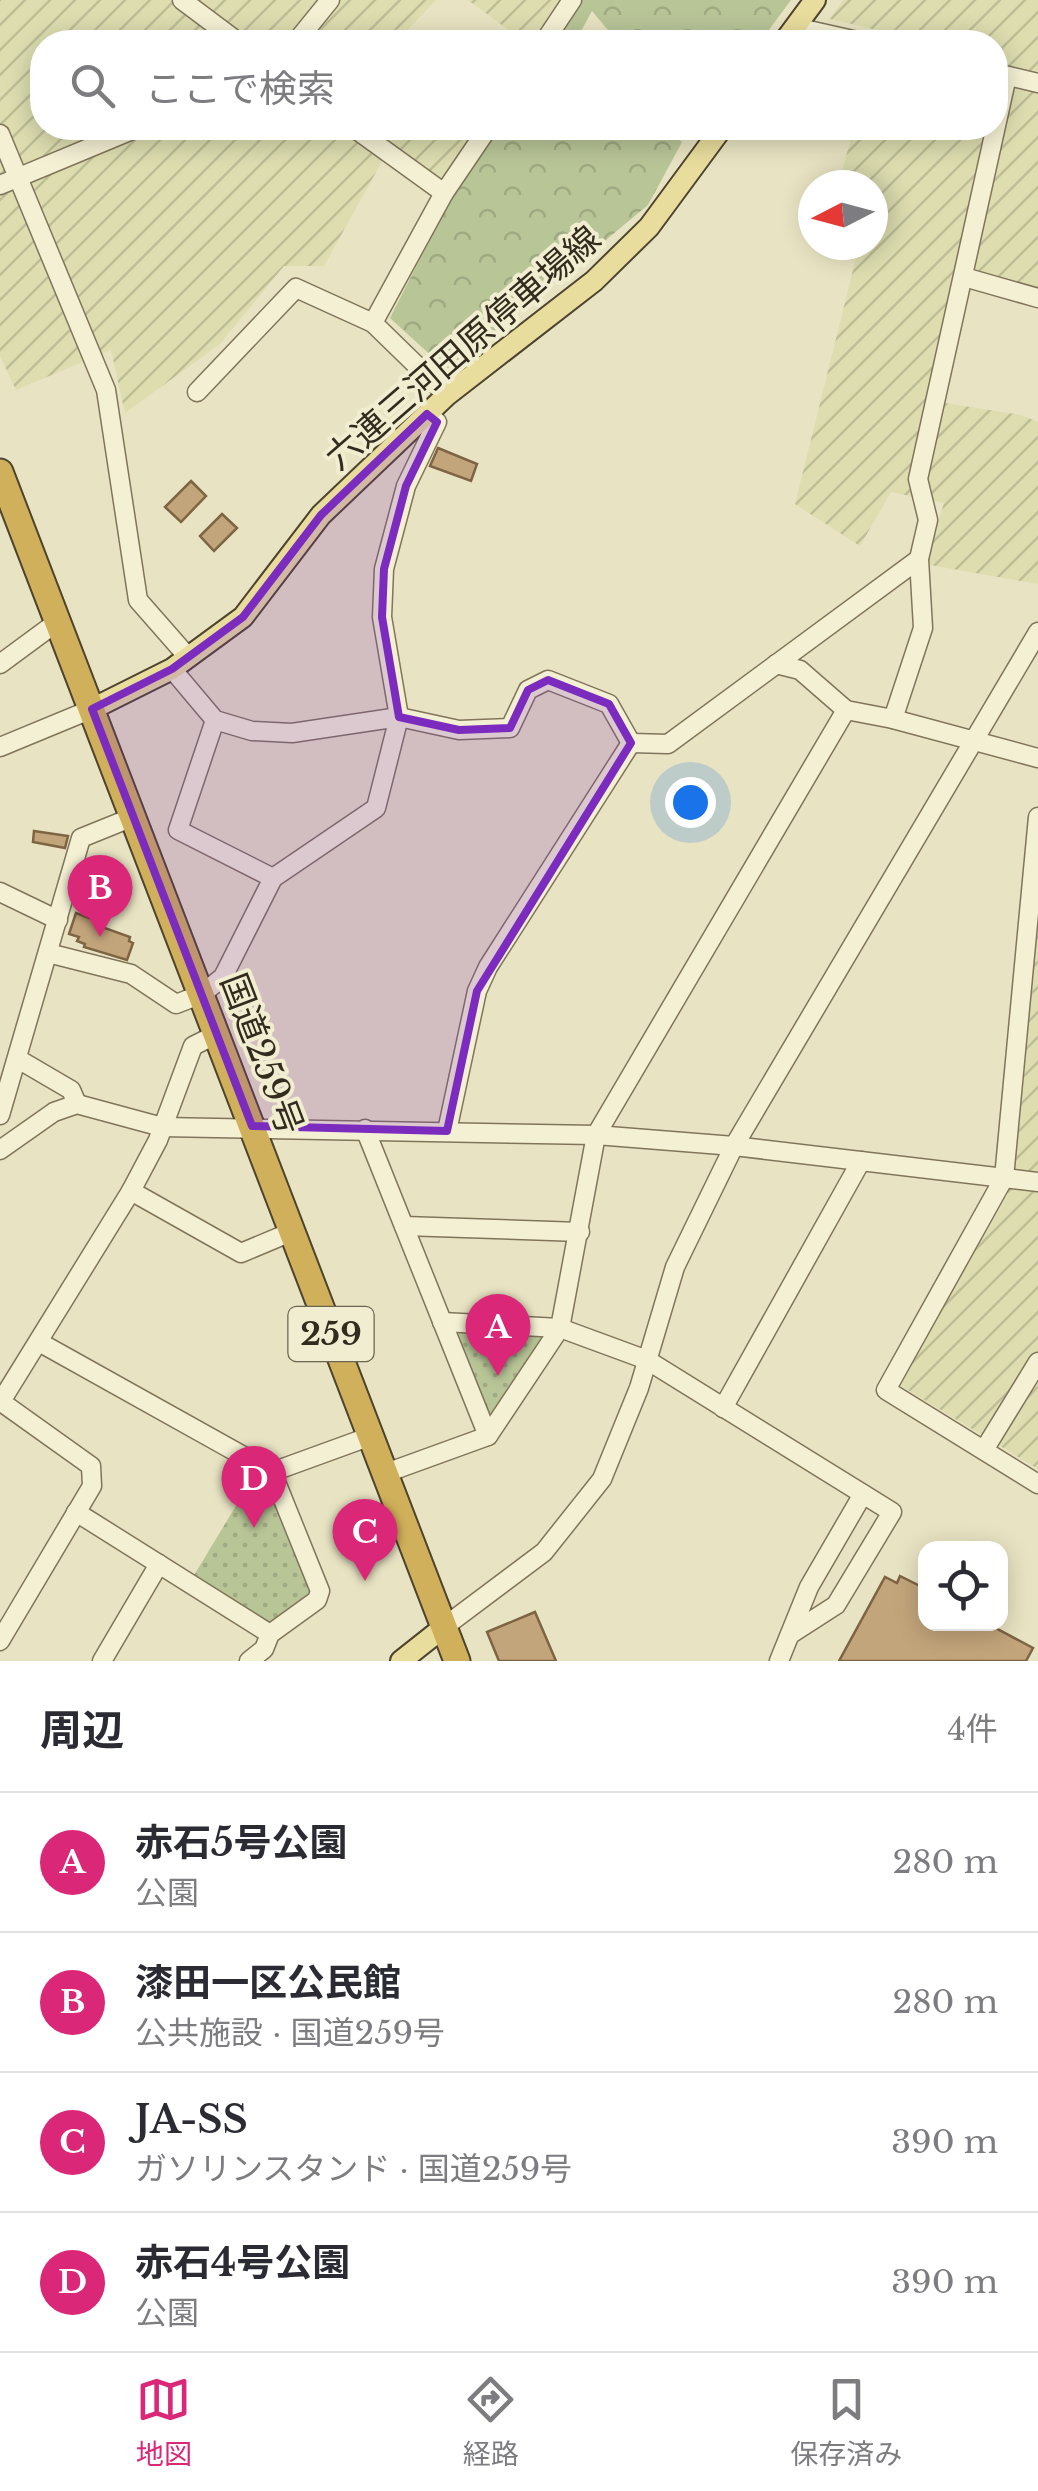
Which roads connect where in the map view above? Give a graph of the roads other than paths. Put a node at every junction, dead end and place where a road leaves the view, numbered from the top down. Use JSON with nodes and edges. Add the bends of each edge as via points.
{"nodes":[{"id":1,"x":182,"y":0,"type":"edge"},
{"id":2,"x":330,"y":0,"type":"edge"},
{"id":3,"x":572,"y":0,"type":"edge"},
{"id":4,"x":815,"y":0,"type":"edge"},
{"id":5,"x":222,"y":30,"type":"edge"},
{"id":6,"x":306,"y":30,"type":"edge"},
{"id":7,"x":552,"y":30,"type":"edge"},
{"id":8,"x":794,"y":30,"type":"edge"},
{"id":9,"x":1008,"y":76,"type":"edge"},
{"id":10,"x":1038,"y":83,"type":"edge"},
{"id":11,"x":0,"y":134,"type":"edge"},
{"id":12,"x":108,"y":140,"type":"edge"},
{"id":13,"x":371,"y":140,"type":"edge"},
{"id":14,"x":480,"y":140,"type":"edge"},
{"id":15,"x":713,"y":140,"type":"edge"},
{"id":16,"x":989,"y":140,"type":"edge"},
{"id":17,"x":19,"y":177,"type":"junction"},
{"id":18,"x":0,"y":185,"type":"edge"},
{"id":19,"x":444,"y":193,"type":"junction"},
{"id":20,"x":964,"y":277,"type":"junction"},
{"id":21,"x":1038,"y":298,"type":"edge"},
{"id":22,"x":373,"y":323,"type":"junction"},
{"id":23,"x":197,"y":392,"type":"dead end"},
{"id":24,"x":447,"y":395,"type":"junction"},
{"id":25,"x":428,"y":414,"type":"junction"},
{"id":26,"x":0,"y":472,"type":"edge"},
{"id":27,"x":919,"y":559,"type":"junction"},
{"id":28,"x":57,"y":622,"type":"junction"},
{"id":29,"x":1038,"y":632,"type":"edge"},
{"id":30,"x":180,"y":663,"type":"junction"},
{"id":31,"x":0,"y":664,"type":"edge"},
{"id":32,"x":776,"y":664,"type":"junction"},
{"id":33,"x":92,"y":710,"type":"junction"},
{"id":34,"x":846,"y":710,"type":"junction"},
{"id":35,"x":398,"y":717,"type":"junction"},
{"id":36,"x":893,"y":718,"type":"junction"},
{"id":37,"x":215,"y":720,"type":"junction"},
{"id":38,"x":975,"y":739,"type":"junction"},
{"id":39,"x":631,"y":744,"type":"junction"},
{"id":40,"x":0,"y":747,"type":"edge"},
{"id":41,"x":1038,"y":758,"type":"edge"},
{"id":42,"x":132,"y":817,"type":"junction"},
{"id":43,"x":1038,"y":817,"type":"edge"},
{"id":44,"x":273,"y":878,"type":"junction"},
{"id":45,"x":0,"y":892,"type":"edge"},
{"id":46,"x":58,"y":920,"type":"junction"},
{"id":47,"x":48,"y":953,"type":"junction"},
{"id":48,"x":202,"y":994,"type":"junction"},
{"id":49,"x":217,"y":1034,"type":"junction"},
{"id":50,"x":18,"y":1059,"type":"junction"},
{"id":51,"x":77,"y":1104,"type":"junction"},
{"id":52,"x":0,"y":1115,"type":"edge"},
{"id":53,"x":252,"y":1126,"type":"junction"},
{"id":54,"x":162,"y":1127,"type":"junction"},
{"id":55,"x":364,"y":1128,"type":"junction"},
{"id":56,"x":447,"y":1131,"type":"junction"},
{"id":57,"x":596,"y":1135,"type":"junction"},
{"id":58,"x":734,"y":1146,"type":"junction"},
{"id":59,"x":0,"y":1150,"type":"edge"},
{"id":60,"x":861,"y":1161,"type":"junction"},
{"id":61,"x":1004,"y":1178,"type":"junction"},
{"id":62,"x":1038,"y":1182,"type":"edge"},
{"id":63,"x":131,"y":1191,"type":"junction"},
{"id":64,"x":404,"y":1226,"type":"junction"},
{"id":65,"x":291,"y":1232,"type":"junction"},
{"id":66,"x":580,"y":1232,"type":"junction"},
{"id":67,"x":442,"y":1322,"type":"junction"},
{"id":68,"x":560,"y":1328,"type":"junction"},
{"id":69,"x":38,"y":1342,"type":"junction"},
{"id":70,"x":647,"y":1360,"type":"junction"},
{"id":71,"x":1038,"y":1362,"type":"edge"},
{"id":72,"x":0,"y":1402,"type":"edge"},
{"id":73,"x":723,"y":1408,"type":"junction"},
{"id":74,"x":372,"y":1436,"type":"junction"},
{"id":75,"x":488,"y":1436,"type":"junction"},
{"id":76,"x":984,"y":1450,"type":"junction"},
{"id":77,"x":272,"y":1472,"type":"junction"},
{"id":78,"x":386,"y":1472,"type":"junction"},
{"id":79,"x":1038,"y":1484,"type":"edge"},
{"id":80,"x":863,"y":1494,"type":"junction"},
{"id":81,"x":76,"y":1512,"type":"junction"},
{"id":82,"x":159,"y":1564,"type":"junction"},
{"id":83,"x":444,"y":1627,"type":"junction"},
{"id":84,"x":270,"y":1634,"type":"junction"},
{"id":85,"x":791,"y":1634,"type":"junction"},
{"id":86,"x":0,"y":1640,"type":"edge"},
{"id":87,"x":102,"y":1661,"type":"edge"},
{"id":88,"x":249,"y":1661,"type":"edge"},
{"id":89,"x":401,"y":1661,"type":"edge"},
{"id":90,"x":457,"y":1661,"type":"edge"},
{"id":91,"x":778,"y":1661,"type":"edge"}],
"edges":[{"from":1,"to":5,"type":"street"},
{"from":2,"to":6,"type":"street"},
{"from":3,"to":7,"type":"street"},
{"from":4,"to":8,"type":"main road"},
{"from":9,"to":10,"type":"street"},
{"from":11,"to":17,"type":"street"},
{"from":12,"to":17,"type":"street"},
{"from":13,"to":19,"type":"street"},
{"from":14,"to":19,"type":"street"},
{"from":15,"to":24,"type":"main road","name":"六連三河田原停車場線","via":[[649,227],[594,281]]},
{"from":16,"to":20,"type":"street"},
{"from":17,"to":18,"type":"street"},
{"from":17,"to":30,"type":"street","via":[[106,390],[138,600]]},
{"from":19,"to":22,"type":"street"},
{"from":20,"to":21,"type":"street"},
{"from":20,"to":27,"type":"street","via":[[918,479],[928,520]]},
{"from":22,"to":23,"type":"street","via":[[296,288]]},
{"from":22,"to":24,"type":"street"},
{"from":24,"to":25,"type":"main road","name":"六連三河田原停車場線"},
{"from":25,"to":30,"type":"main road","name":"六連三河田原停車場線","via":[[321,515],[243,617]]},
{"from":25,"to":35,"type":"street","via":[[437,422],[406,486],[384,569],[382,616]]},
{"from":26,"to":28,"type":"highway","name":"国道259号","number":"259"},
{"from":27,"to":32,"type":"street"},
{"from":27,"to":36,"type":"street","via":[[923,628]]},
{"from":28,"to":31,"type":"street"},
{"from":28,"to":33,"type":"highway","name":"国道259号","number":"259"},
{"from":29,"to":38,"type":"street"},
{"from":30,"to":33,"type":"main road","name":"六連三河田原停車場線"},
{"from":30,"to":37,"type":"street"},
{"from":32,"to":34,"type":"street","via":[[800,670]]},
{"from":32,"to":39,"type":"street","via":[[668,744]]},
{"from":33,"to":40,"type":"street"},
{"from":33,"to":42,"type":"highway","name":"国道259号","number":"259"},
{"from":34,"to":36,"type":"street"},
{"from":34,"to":57,"type":"street"},
{"from":35,"to":37,"type":"street","via":[[292,732],[252,731]]},
{"from":35,"to":39,"type":"street","via":[[459,730],[510,728],[528,690],[548,680],[609,704]]},
{"from":35,"to":44,"type":"street","via":[[376,808]]},
{"from":36,"to":38,"type":"street"},
{"from":37,"to":44,"type":"street","via":[[178,830]]},
{"from":38,"to":41,"type":"street"},
{"from":38,"to":58,"type":"street"},
{"from":39,"to":56,"type":"street","via":[[488,967]]},
{"from":42,"to":46,"type":"street","via":[[81,838]]},
{"from":42,"to":48,"type":"highway","name":"国道259号","number":"259"},
{"from":43,"to":61,"type":"street"},
{"from":44,"to":48,"type":"street","via":[[223,977]]},
{"from":45,"to":46,"type":"street"},
{"from":46,"to":47,"type":"street"},
{"from":47,"to":48,"type":"street","via":[[131,974],[176,1004]]},
{"from":47,"to":50,"type":"street"},
{"from":48,"to":49,"type":"highway","name":"国道259号","number":"259"},
{"from":49,"to":53,"type":"highway","name":"国道259号","number":"259"},
{"from":49,"to":54,"type":"street","via":[[192,1046]]},
{"from":50,"to":51,"type":"street","via":[[71,1090]]},
{"from":50,"to":52,"type":"street"},
{"from":51,"to":54,"type":"street"},
{"from":51,"to":59,"type":"street"},
{"from":53,"to":54,"type":"street"},
{"from":53,"to":55,"type":"street"},
{"from":53,"to":65,"type":"highway","name":"国道259号","number":"259"},
{"from":54,"to":63,"type":"street"},
{"from":55,"to":56,"type":"street"},
{"from":55,"to":64,"type":"street"},
{"from":56,"to":57,"type":"street"},
{"from":57,"to":58,"type":"street"},
{"from":57,"to":66,"type":"street"},
{"from":58,"to":60,"type":"street"},
{"from":58,"to":70,"type":"street","via":[[675,1267]]},
{"from":60,"to":61,"type":"street"},
{"from":60,"to":73,"type":"street"},
{"from":61,"to":62,"type":"street"},
{"from":61,"to":76,"type":"street","via":[[886,1390]]},
{"from":63,"to":65,"type":"street","via":[[241,1253]]},
{"from":63,"to":69,"type":"street"},
{"from":64,"to":66,"type":"street"},
{"from":64,"to":67,"type":"street"},
{"from":65,"to":74,"type":"highway","name":"国道259号","number":"259"},
{"from":66,"to":68,"type":"street"},
{"from":67,"to":68,"type":"street"},
{"from":67,"to":75,"type":"street"},
{"from":68,"to":70,"type":"street"},
{"from":68,"to":75,"type":"street"},
{"from":69,"to":72,"type":"street"},
{"from":69,"to":77,"type":"street"},
{"from":70,"to":73,"type":"street"},
{"from":70,"to":83,"type":"street","via":[[602,1479],[544,1552]]},
{"from":71,"to":76,"type":"street"},
{"from":72,"to":81,"type":"street","via":[[90,1466],[92,1486]]},
{"from":73,"to":80,"type":"street"},
{"from":74,"to":77,"type":"street"},
{"from":74,"to":78,"type":"highway","name":"国道259号","number":"259"},
{"from":75,"to":78,"type":"street"},
{"from":76,"to":79,"type":"street"},
{"from":77,"to":84,"type":"street","via":[[320,1591]]},
{"from":78,"to":83,"type":"highway","name":"国道259号","number":"259"},
{"from":80,"to":85,"type":"street","via":[[809,1588]]},
{"from":80,"to":85,"type":"street","via":[[892,1512],[836,1605]]},
{"from":81,"to":82,"type":"street"},
{"from":81,"to":86,"type":"street"},
{"from":82,"to":84,"type":"street"},
{"from":82,"to":87,"type":"street"},
{"from":83,"to":89,"type":"main road"},
{"from":83,"to":90,"type":"highway","name":"国道259号","number":"259"},
{"from":84,"to":88,"type":"street"},
{"from":85,"to":91,"type":"street"}]}
